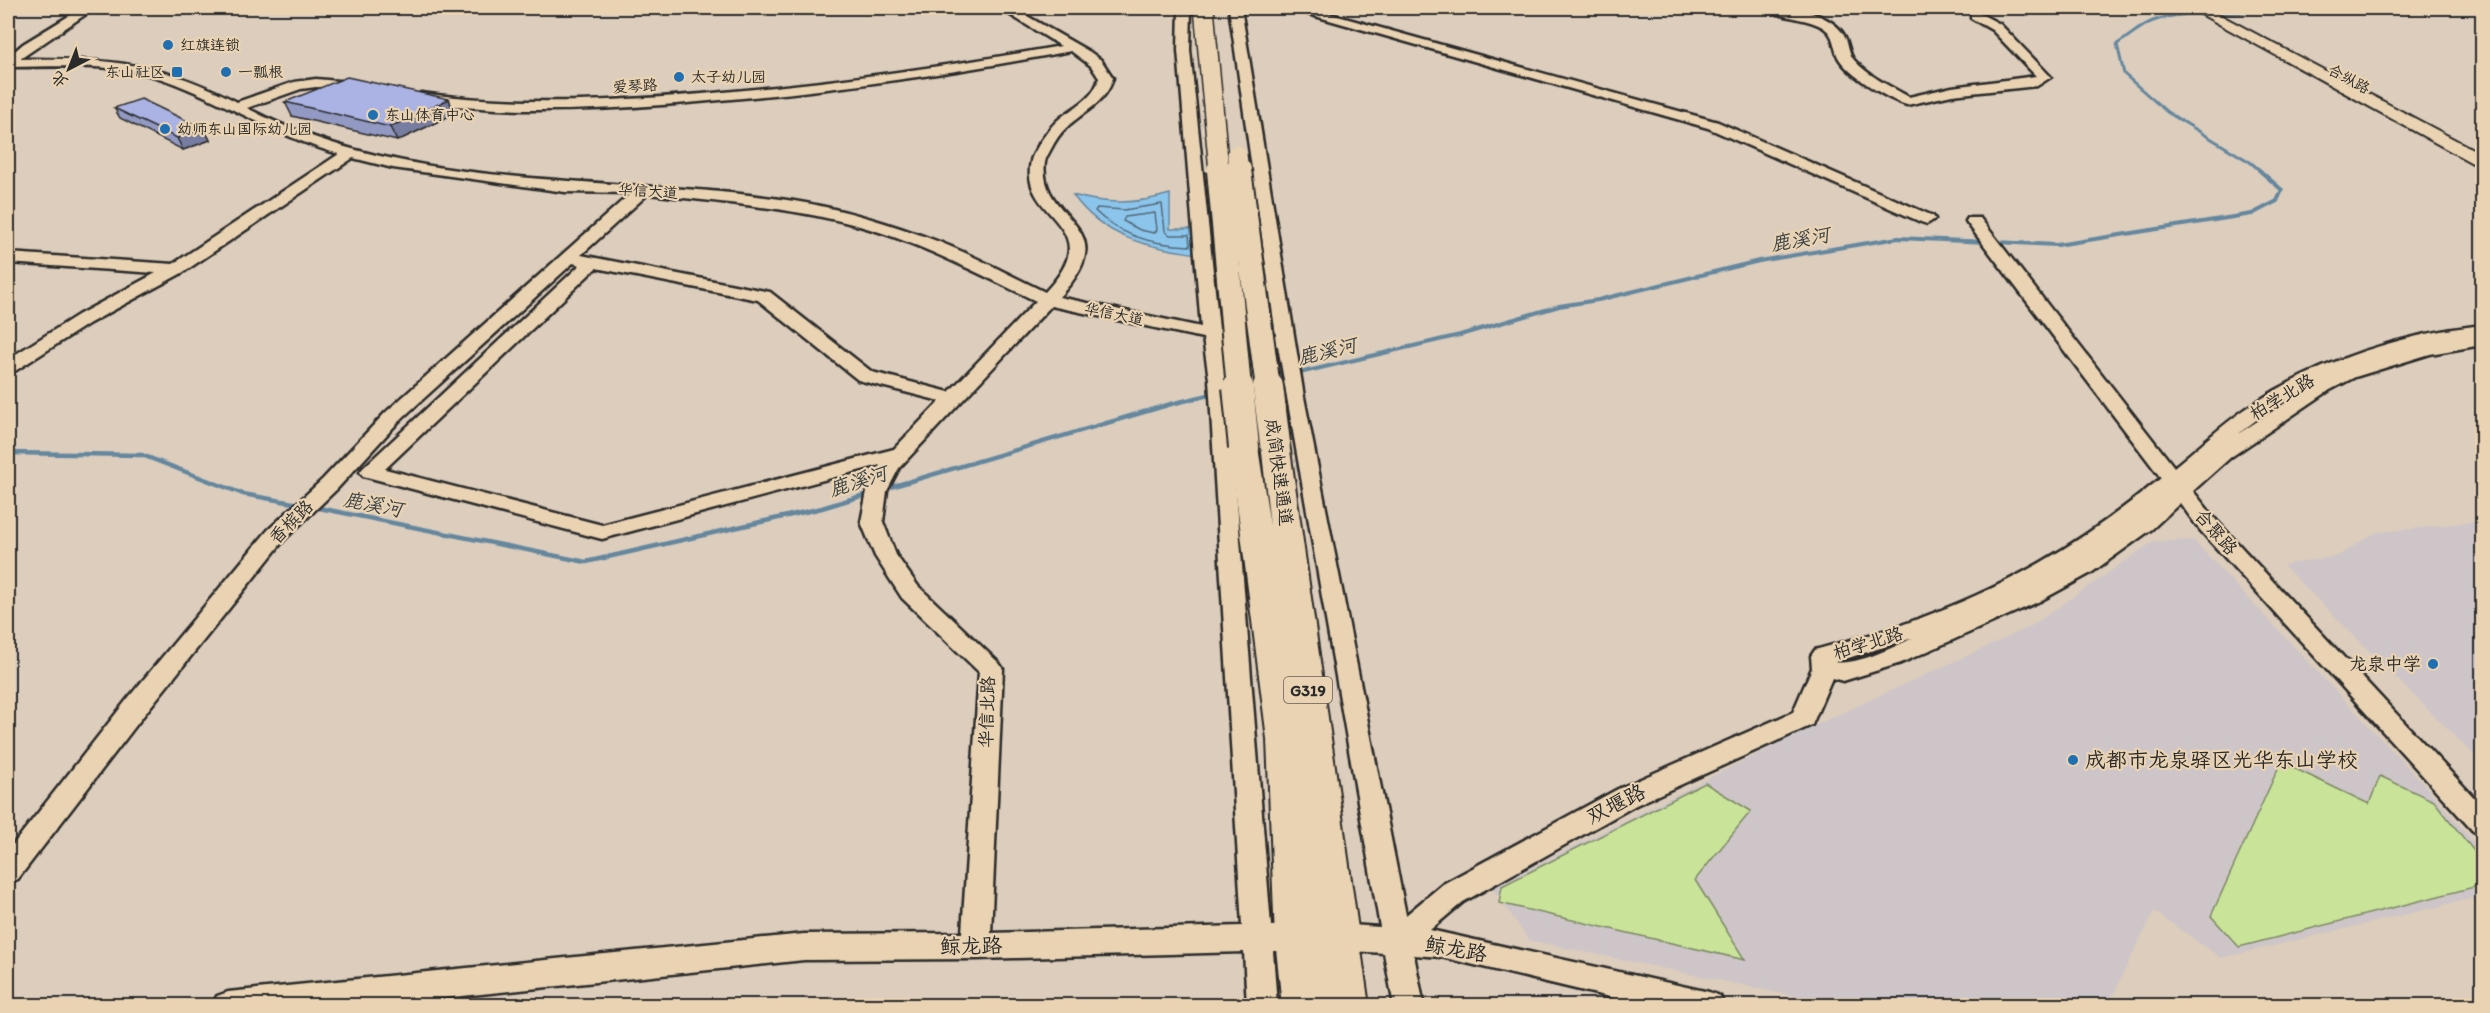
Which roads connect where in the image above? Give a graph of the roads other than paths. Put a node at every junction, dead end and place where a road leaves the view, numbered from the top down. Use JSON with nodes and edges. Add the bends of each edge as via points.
{"nodes":[{"id":1,"x":73,"y":8,"type":"edge"},
{"id":2,"x":89,"y":8,"type":"edge"},
{"id":3,"x":1005,"y":8,"type":"edge"},
{"id":4,"x":1185,"y":8,"type":"edge"},
{"id":5,"x":1204,"y":8,"type":"edge"},
{"id":6,"x":1218,"y":8,"type":"edge"},
{"id":7,"x":1235,"y":8,"type":"edge"},
{"id":8,"x":1298,"y":8,"type":"edge"},
{"id":9,"x":1773,"y":8,"type":"edge"},
{"id":10,"x":2196,"y":8,"type":"edge"},
{"id":11,"x":2216,"y":8,"type":"edge"},
{"id":12,"x":1975,"y":15,"type":"dead end"},
{"id":13,"x":8,"y":47,"type":"edge"},
{"id":14,"x":1074,"y":47,"type":"junction"},
{"id":15,"x":8,"y":63,"type":"edge"},
{"id":16,"x":373,"y":89,"type":"edge"},
{"id":17,"x":406,"y":95,"type":"edge"},
{"id":18,"x":236,"y":107,"type":"junction"},
{"id":19,"x":2482,"y":149,"type":"edge"},
{"id":20,"x":351,"y":153,"type":"junction"},
{"id":21,"x":2482,"y":160,"type":"edge"},
{"id":22,"x":645,"y":189,"type":"junction"},
{"id":23,"x":1927,"y":219,"type":"dead end"},
{"id":24,"x":1974,"y":220,"type":"dead end"},
{"id":25,"x":8,"y":258,"type":"edge"},
{"id":26,"x":568,"y":258,"type":"junction"},
{"id":27,"x":591,"y":263,"type":"junction"},
{"id":28,"x":176,"y":269,"type":"junction"},
{"id":29,"x":1047,"y":300,"type":"junction"},
{"id":30,"x":2482,"y":330,"type":"edge"},
{"id":31,"x":1211,"y":334,"type":"junction"},
{"id":32,"x":2482,"y":340,"type":"edge"},
{"id":33,"x":1286,"y":341,"type":"junction"},
{"id":34,"x":8,"y":367,"type":"edge"},
{"id":35,"x":952,"y":398,"type":"junction"},
{"id":36,"x":1260,"y":445,"type":"junction"},
{"id":37,"x":895,"y":459,"type":"junction"},
{"id":38,"x":2177,"y":485,"type":"junction"},
{"id":39,"x":1824,"y":668,"type":"joint"},
{"id":40,"x":2482,"y":823,"type":"edge"},
{"id":41,"x":8,"y":871,"type":"edge"},
{"id":42,"x":1296,"y":938,"type":"junction"},
{"id":43,"x":1397,"y":941,"type":"junction"},
{"id":44,"x":976,"y":946,"type":"junction"},
{"id":45,"x":228,"y":1005,"type":"edge"},
{"id":46,"x":1262,"y":1005,"type":"edge"},
{"id":47,"x":1304,"y":1005,"type":"edge"},
{"id":48,"x":1347,"y":1005,"type":"edge"},
{"id":49,"x":1410,"y":1005,"type":"edge"},
{"id":50,"x":1709,"y":1005,"type":"edge"}],
"edges":[{"from":1,"to":13,"type":"street"},
{"from":2,"to":15,"type":"street"},
{"from":3,"to":14,"type":"street"},
{"from":4,"to":31,"type":"street","via":[[1184,50]]},
{"from":5,"to":36,"type":"highway","name":"成简快速通道","number":"G319","bridge":true},
{"from":6,"to":36,"type":"highway","name":"成简快速通道","number":"G319","bridge":true},
{"from":7,"to":33,"type":"street"},
{"from":8,"to":23,"type":"street","via":[[1713,124]]},
{"from":9,"to":12,"type":"street","via":[[1805,16],[1833,29],[1843,42],[1845,58],[1857,70],[1907,101],[1952,91],[2037,82],[2044,77],[1996,27]]},
{"from":10,"to":21,"type":"main road","name":"合纵路"},
{"from":11,"to":19,"type":"main road","name":"合纵路"},
{"from":14,"to":17,"type":"street","name":"爱琴路","via":[[873,80],[665,101],[504,105]]},
{"from":14,"to":29,"type":"street","via":[[1096,63],[1106,82],[1097,98],[1050,137],[1038,160],[1039,181],[1048,204],[1075,235],[1078,255],[1070,274]]},
{"from":15,"to":18,"type":"street","name":"华信大道","via":[[119,65],[164,75]]},
{"from":16,"to":18,"type":"street","via":[[332,83],[300,85]]},
{"from":18,"to":20,"type":"street","name":"华信大道","via":[[314,143]]},
{"from":20,"to":22,"type":"street","name":"华信大道","via":[[393,164],[565,187]]},
{"from":20,"to":28,"type":"street"},
{"from":22,"to":26,"type":"street","name":"香槟路"},
{"from":22,"to":29,"type":"street","name":"华信大道","via":[[795,206],[863,222],[937,248]]},
{"from":24,"to":38,"type":"street","name":"合聚路"},
{"from":25,"to":28,"type":"street"},
{"from":26,"to":27,"type":"street"},
{"from":26,"to":41,"type":"street","name":"香槟路","via":[[393,416],[276,535]]},
{"from":27,"to":35,"type":"street","via":[[764,296],[865,376]]},
{"from":27,"to":37,"type":"street","via":[[370,472],[602,532]]},
{"from":28,"to":34,"type":"street","via":[[84,319]]},
{"from":29,"to":31,"type":"street","name":"华信大道"},
{"from":29,"to":35,"type":"street"},
{"from":30,"to":38,"type":"street","name":"柏学北路","via":[[2397,346],[2324,372],[2260,408]]},
{"from":31,"to":33,"type":"street","name":"华信大道"},
{"from":31,"to":42,"type":"street"},
{"from":32,"to":38,"type":"street","name":"柏学北路","via":[[2427,349],[2348,373]]},
{"from":33,"to":43,"type":"street"},
{"from":35,"to":37,"type":"street"},
{"from":36,"to":42,"type":"highway","name":"成简快速通道","number":"G319","via":[[1285,739]]},
{"from":37,"to":44,"type":"street","name":"华信北路","via":[[877,491],[872,522],[886,556],[910,592],[991,669]]},
{"from":38,"to":39,"type":"street","name":"柏学北路","via":[[2122,541],[2083,568],[2032,595],[1893,657],[1844,672]]},
{"from":38,"to":40,"type":"street","name":"合聚路","via":[[2208,525]]},
{"from":39,"to":43,"type":"street","name":"双堰路","via":[[1803,718],[1627,797],[1512,859],[1453,893]]},
{"from":42,"to":43,"type":"street","name":"鲸龙路"},
{"from":42,"to":44,"type":"street","name":"鲸龙路"},
{"from":42,"to":46,"type":"street"},
{"from":42,"to":47,"type":"highway","number":"G319"},
{"from":42,"to":48,"type":"highway","number":"G319"},
{"from":43,"to":49,"type":"street"},
{"from":43,"to":50,"type":"street","name":"鲸龙路","via":[[1441,944]]},
{"from":44,"to":45,"type":"street","name":"鲸龙路","via":[[804,947]]}]}
